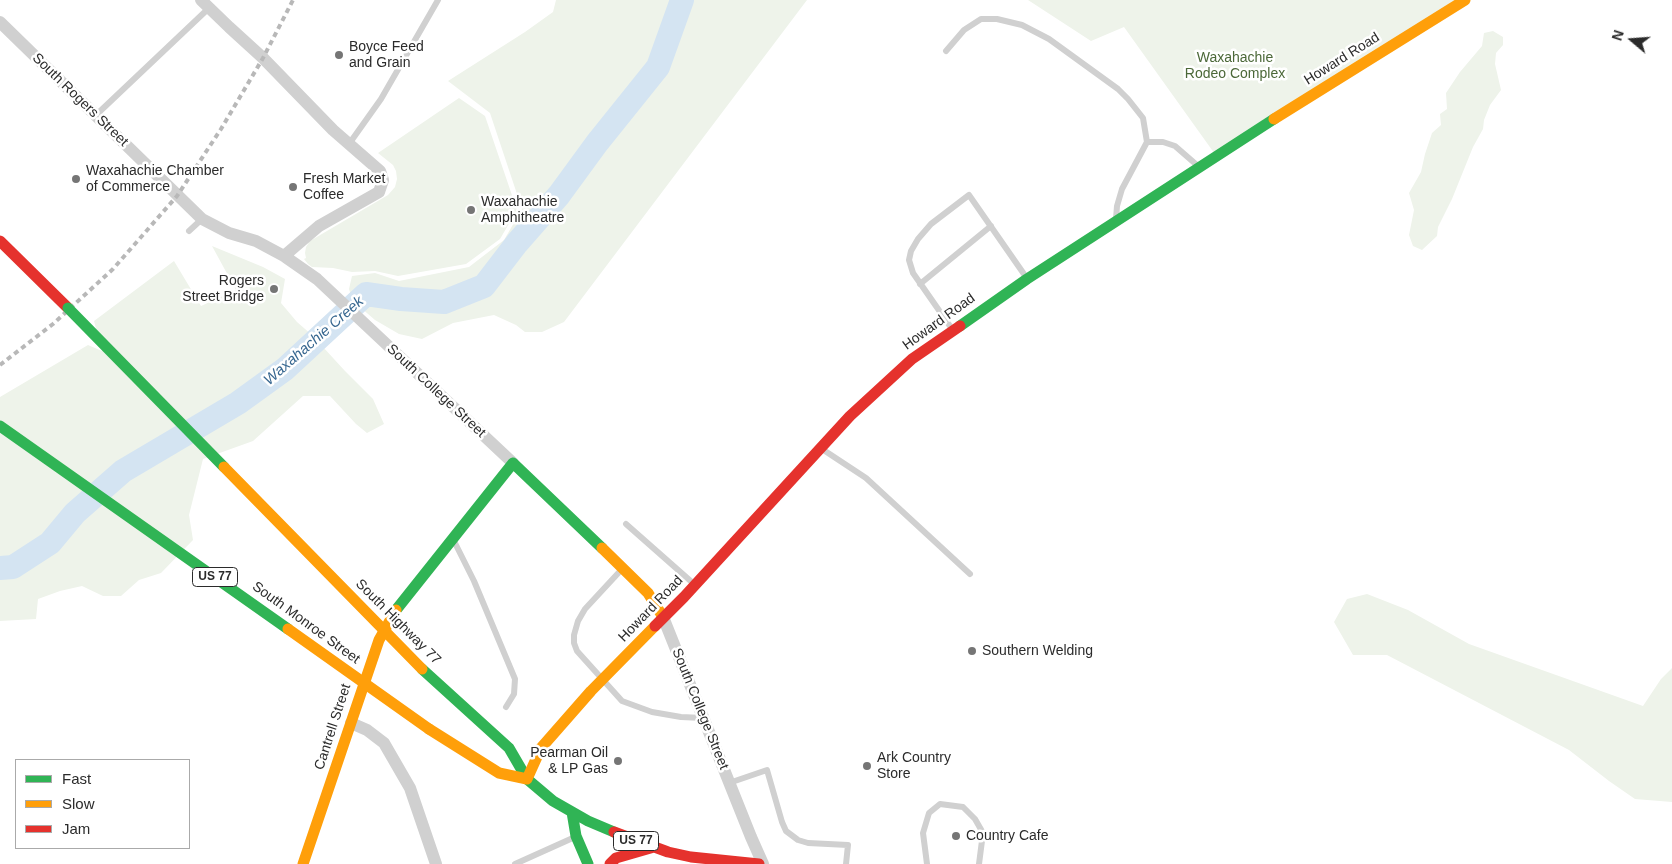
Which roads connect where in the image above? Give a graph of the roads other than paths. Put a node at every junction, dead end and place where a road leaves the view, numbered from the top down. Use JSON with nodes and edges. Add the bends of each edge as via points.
{"nodes":[{"id":1,"x":438,"y":0,"type":"edge"},
{"id":2,"x":1465,"y":0,"type":"edge"},
{"id":3,"x":204,"y":2,"type":"edge"},
{"id":4,"x":0,"y":22,"type":"edge"},
{"id":5,"x":946,"y":51,"type":"dead end"},
{"id":6,"x":95,"y":116,"type":"junction"},
{"id":7,"x":1147,"y":142,"type":"junction"},
{"id":8,"x":349,"y":144,"type":"junction"},
{"id":9,"x":1200,"y":168,"type":"junction"},
{"id":10,"x":202,"y":219,"type":"junction"},
{"id":11,"x":1116,"y":222,"type":"junction"},
{"id":12,"x":991,"y":226,"type":"junction"},
{"id":13,"x":189,"y":231,"type":"dead end"},
{"id":14,"x":0,"y":241,"type":"edge"},
{"id":15,"x":284,"y":256,"type":"junction"},
{"id":16,"x":1027,"y":279,"type":"junction"},
{"id":17,"x":920,"y":284,"type":"junction"},
{"id":18,"x":952,"y":330,"type":"junction"},
{"id":19,"x":0,"y":426,"type":"edge"},
{"id":20,"x":821,"y":448,"type":"junction"},
{"id":21,"x":513,"y":463,"type":"junction"},
{"id":22,"x":626,"y":524,"type":"dead end"},
{"id":23,"x":452,"y":538,"type":"junction"},
{"id":24,"x":622,"y":568,"type":"junction"},
{"id":25,"x":970,"y":574,"type":"dead end"},
{"id":26,"x":695,"y":585,"type":"junction"},
{"id":27,"x":663,"y":617,"type":"junction"},
{"id":28,"x":602,"y":680,"type":"junction"},
{"id":29,"x":506,"y":707,"type":"dead end"},
{"id":30,"x":703,"y":718,"type":"junction"},
{"id":31,"x":351,"y":723,"type":"junction"},
{"id":32,"x":528,"y":779,"type":"junction"},
{"id":33,"x":729,"y":783,"type":"junction"},
{"id":34,"x":572,"y":812,"type":"junction"},
{"id":35,"x":576,"y":836,"type":"junction"},
{"id":36,"x":654,"y":847,"type":"junction"},
{"id":37,"x":303,"y":864,"type":"edge"},
{"id":38,"x":436,"y":864,"type":"edge"},
{"id":39,"x":515,"y":864,"type":"edge"},
{"id":40,"x":588,"y":864,"type":"edge"},
{"id":41,"x":610,"y":864,"type":"edge"},
{"id":42,"x":759,"y":864,"type":"edge"},
{"id":43,"x":763,"y":864,"type":"edge"},
{"id":44,"x":846,"y":864,"type":"edge"},
{"id":45,"x":927,"y":864,"type":"edge"},
{"id":46,"x":979,"y":864,"type":"edge"}],
"edges":[{"from":1,"to":8,"type":"lane","via":[[381,99]]},
{"from":2,"to":9,"type":"main road","name":"Howard Road"},
{"from":3,"to":6,"type":"lane"},
{"from":3,"to":8,"type":"street"},
{"from":4,"to":6,"type":"street","name":"South Rogers Street"},
{"from":5,"to":7,"type":"lane","via":[[964,30],[981,19],[998,19],[1022,26],[1049,39],[1123,94],[1143,118]]},
{"from":6,"to":10,"type":"street","name":"South Rogers Street"},
{"from":7,"to":9,"type":"lane","via":[[1175,146]]},
{"from":7,"to":11,"type":"lane","via":[[1122,189]]},
{"from":8,"to":15,"type":"street","via":[[380,171],[383,180],[379,192],[318,226]]},
{"from":9,"to":11,"type":"main road","name":"Howard Road"},
{"from":10,"to":13,"type":"lane"},
{"from":10,"to":15,"type":"street","name":"South Rogers Street"},
{"from":11,"to":16,"type":"main road","name":"Howard Road"},
{"from":12,"to":16,"type":"lane"},
{"from":12,"to":17,"type":"lane"},
{"from":12,"to":17,"type":"lane","via":[[969,195],[931,224],[918,239],[909,260]]},
{"from":14,"to":32,"type":"main road","name":"South Highway 77","number":"US 77","bridge":true,"via":[[422,668],[509,748]]},
{"from":15,"to":21,"type":"street","name":"South College Street","via":[[317,279]]},
{"from":16,"to":18,"type":"main road","name":"Howard Road"},
{"from":17,"to":18,"type":"lane"},
{"from":18,"to":20,"type":"main road","name":"Howard Road","via":[[912,359],[850,416]]},
{"from":19,"to":32,"type":"main road","name":"South Monroe Street","number":"US 77","bridge":true,"via":[[429,729],[499,773]]},
{"from":20,"to":25,"type":"lane","via":[[866,478]]},
{"from":20,"to":26,"type":"main road","name":"Howard Road"},
{"from":21,"to":23,"type":"main road","name":"Cantrell Street"},
{"from":21,"to":24,"type":"main road","name":"South College Street"},
{"from":22,"to":26,"type":"lane"},
{"from":23,"to":29,"type":"lane","via":[[515,678],[514,694]]},
{"from":23,"to":31,"type":"main road","name":"Cantrell Street","via":[[398,606],[379,640]]},
{"from":24,"to":27,"type":"main road","name":"South College Street","via":[[648,593]]},
{"from":24,"to":28,"type":"lane","via":[[585,609],[574,635],[577,651]]},
{"from":26,"to":27,"type":"main road","name":"Howard Road"},
{"from":27,"to":28,"type":"main road","name":"Howard Road"},
{"from":27,"to":30,"type":"street","name":"South College Street"},
{"from":28,"to":30,"type":"lane","via":[[629,704],[682,718]]},
{"from":28,"to":32,"type":"main road","name":"Howard Road","via":[[541,748]]},
{"from":30,"to":33,"type":"street","name":"South College Street"},
{"from":31,"to":37,"type":"main road","name":"Cantrell Street"},
{"from":31,"to":38,"type":"street","via":[[384,743],[410,788]]},
{"from":32,"to":34,"type":"main road","name":"South Highway 77","number":"US 77","via":[[553,801]]},
{"from":33,"to":43,"type":"street","name":"South College Street"},
{"from":33,"to":44,"type":"lane","via":[[768,770],[786,831],[808,843],[848,845]]},
{"from":34,"to":35,"type":"main road"},
{"from":34,"to":36,"type":"main road","name":"South Highway 77","number":"US 77"},
{"from":35,"to":39,"type":"lane"},
{"from":35,"to":40,"type":"main road"},
{"from":36,"to":41,"type":"main road","via":[[616,858]]},
{"from":36,"to":42,"type":"main road","name":"South Highway 77","number":"US 77","via":[[691,857]]},
{"from":45,"to":46,"type":"lane","via":[[923,833],[929,814],[940,804],[963,807],[975,819],[983,833]]}]}
